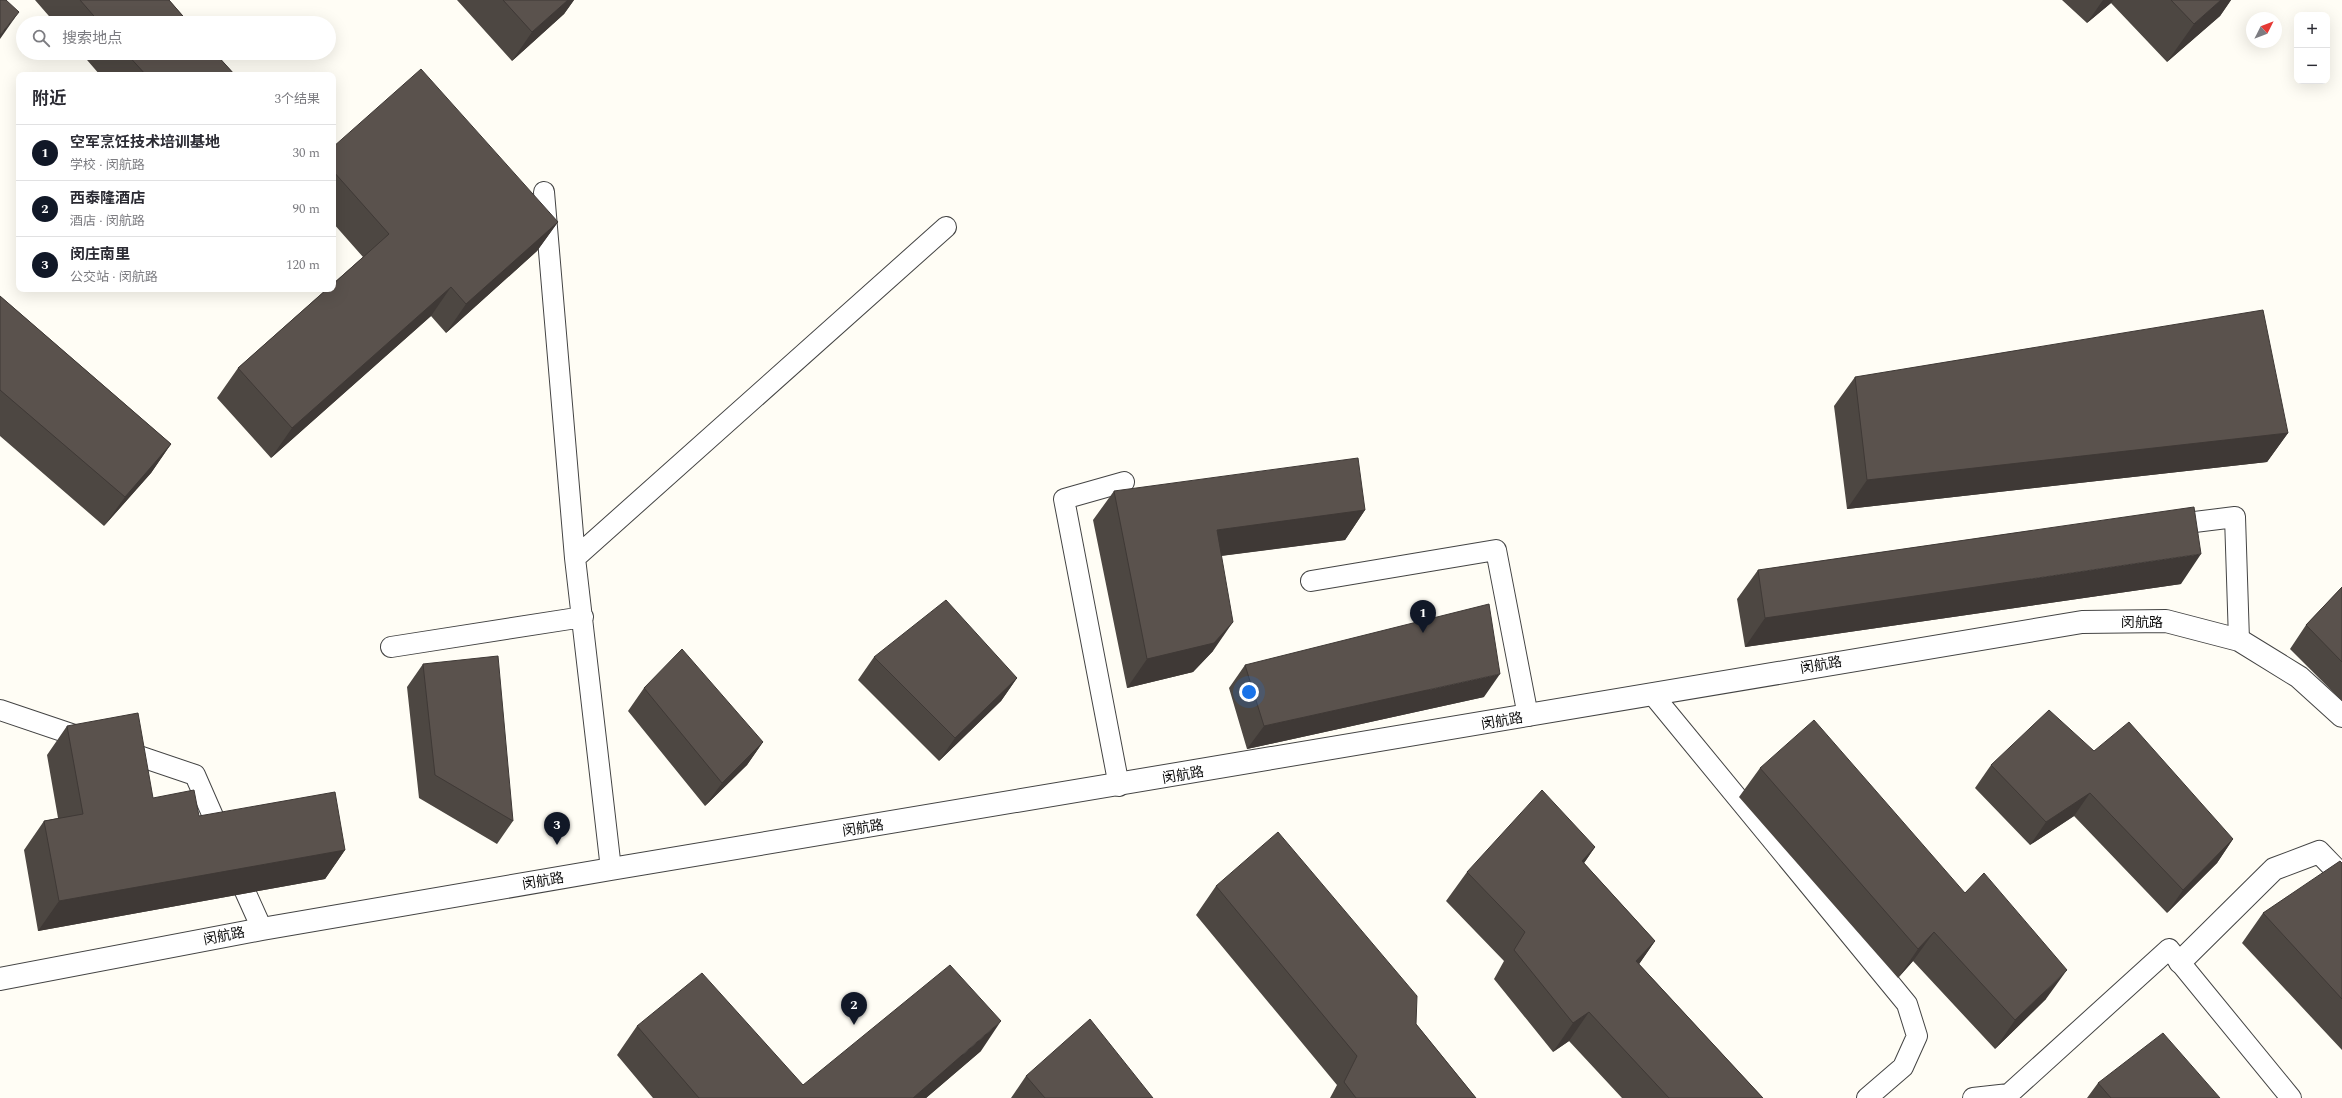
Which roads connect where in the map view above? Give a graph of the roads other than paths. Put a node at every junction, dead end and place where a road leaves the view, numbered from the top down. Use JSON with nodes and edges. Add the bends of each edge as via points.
{"nodes":[{"id":1,"x":544,"y":192,"type":"dead end"},
{"id":2,"x":946,"y":227,"type":"dead end"},
{"id":3,"x":1124,"y":482,"type":"dead end"},
{"id":4,"x":2148,"y":528,"type":"edge"},
{"id":5,"x":576,"y":558,"type":"junction"},
{"id":6,"x":1311,"y":581,"type":"dead end"},
{"id":7,"x":583,"y":617,"type":"junction"},
{"id":8,"x":2239,"y":640,"type":"junction"},
{"id":9,"x":392,"y":647,"type":"dead end"},
{"id":10,"x":1653,"y":695,"type":"junction"},
{"id":11,"x":0,"y":710,"type":"edge"},
{"id":12,"x":1528,"y":716,"type":"junction"},
{"id":13,"x":2342,"y":716,"type":"edge"},
{"id":14,"x":1119,"y":786,"type":"junction"},
{"id":15,"x":611,"y":869,"type":"junction"},
{"id":16,"x":2342,"y":876,"type":"edge"},
{"id":17,"x":262,"y":929,"type":"junction"},
{"id":18,"x":2180,"y":962,"type":"junction"},
{"id":19,"x":0,"y":979,"type":"edge"},
{"id":20,"x":1867,"y":1098,"type":"edge"},
{"id":21,"x":1973,"y":1098,"type":"edge"},
{"id":22,"x":2292,"y":1098,"type":"edge"}],
"edges":[{"from":1,"to":5,"type":"lane"},
{"from":2,"to":5,"type":"lane"},
{"from":3,"to":14,"type":"lane","via":[[1064,499]]},
{"from":4,"to":8,"type":"lane","via":[[2235,518]]},
{"from":5,"to":7,"type":"lane"},
{"from":6,"to":12,"type":"lane","via":[[1496,550]]},
{"from":7,"to":9,"type":"lane"},
{"from":7,"to":15,"type":"lane","via":[[604,828]]},
{"from":8,"to":10,"type":"street","name":"闵航路","via":[[2166,621],[2082,622]]},
{"from":8,"to":13,"type":"street","name":"闵航路","via":[[2300,677]]},
{"from":10,"to":12,"type":"street","name":"闵航路"},
{"from":10,"to":20,"type":"lane","via":[[1907,1004],[1917,1036],[1903,1067]]},
{"from":11,"to":17,"type":"lane","via":[[195,775]]},
{"from":12,"to":14,"type":"street","name":"闵航路"},
{"from":14,"to":15,"type":"street","name":"闵航路"},
{"from":15,"to":17,"type":"street","name":"闵航路"},
{"from":16,"to":18,"type":"street","via":[[2319,852],[2274,869]]},
{"from":17,"to":19,"type":"street","name":"闵航路"},
{"from":18,"to":21,"type":"lane","via":[[2169,949],[2009,1094]]},
{"from":18,"to":22,"type":"lane"}]}
